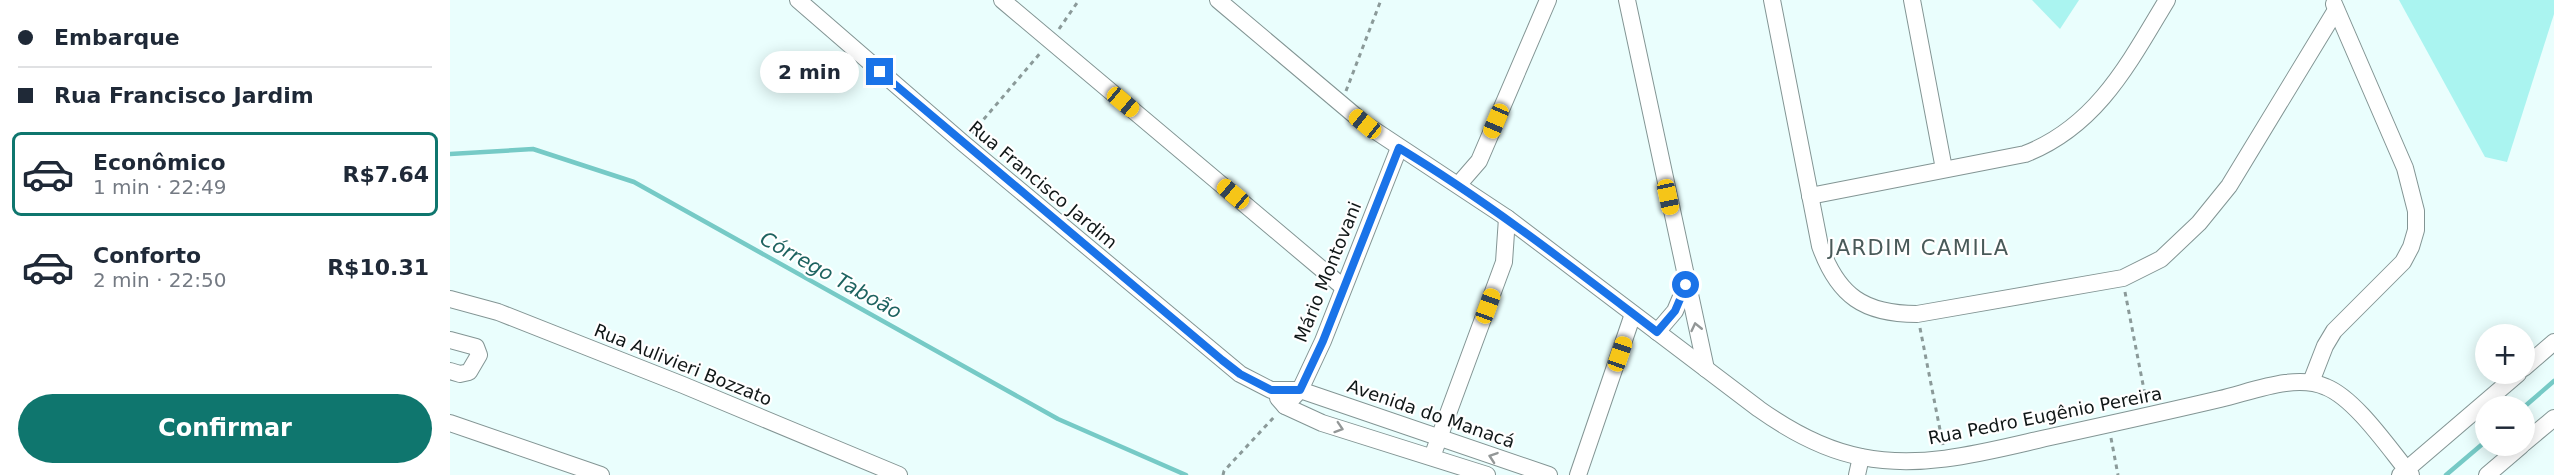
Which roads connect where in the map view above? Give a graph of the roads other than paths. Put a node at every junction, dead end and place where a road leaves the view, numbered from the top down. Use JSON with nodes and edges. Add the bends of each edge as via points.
{"nodes":[{"id":1,"x":798,"y":0,"type":"edge"},
{"id":2,"x":1002,"y":0,"type":"edge"},
{"id":3,"x":1218,"y":0,"type":"edge"},
{"id":4,"x":1548,"y":0,"type":"edge"},
{"id":5,"x":1627,"y":0,"type":"edge"},
{"id":6,"x":1772,"y":0,"type":"edge"},
{"id":7,"x":1912,"y":0,"type":"edge"},
{"id":8,"x":2167,"y":0,"type":"edge"},
{"id":9,"x":2334,"y":5,"type":"edge"},
{"id":10,"x":1399,"y":148,"type":"junction"},
{"id":11,"x":1479,"y":161,"type":"junction"},
{"id":12,"x":1944,"y":169,"type":"junction"},
{"id":13,"x":1459,"y":184,"type":"junction"},
{"id":14,"x":1810,"y":196,"type":"junction"},
{"id":15,"x":1477,"y":197,"type":"junction"},
{"id":16,"x":1507,"y":218,"type":"junction"},
{"id":17,"x":1530,"y":235,"type":"junction"},
{"id":18,"x":1504,"y":262,"type":"junction"},
{"id":19,"x":1686,"y":285,"type":"junction"},
{"id":20,"x":1343,"y":286,"type":"junction"},
{"id":21,"x":450,"y":299,"type":"edge"},
{"id":22,"x":1633,"y":314,"type":"junction"},
{"id":23,"x":1657,"y":332,"type":"junction"},
{"id":24,"x":450,"y":340,"type":"edge"},
{"id":25,"x":2554,"y":342,"type":"edge"},
{"id":26,"x":2535,"y":358,"type":"edge"},
{"id":27,"x":1706,"y":369,"type":"junction"},
{"id":28,"x":450,"y":371,"type":"edge"},
{"id":29,"x":2311,"y":382,"type":"junction"},
{"id":30,"x":2507,"y":384,"type":"edge"},
{"id":31,"x":1271,"y":390,"type":"junction"},
{"id":32,"x":1300,"y":390,"type":"junction"},
{"id":33,"x":1285,"y":406,"type":"junction"},
{"id":34,"x":2554,"y":417,"type":"edge"},
{"id":35,"x":450,"y":423,"type":"edge"},
{"id":36,"x":2535,"y":434,"type":"edge"},
{"id":37,"x":1439,"y":438,"type":"junction"},
{"id":38,"x":2509,"y":456,"type":"edge"},
{"id":39,"x":1432,"y":457,"type":"junction"},
{"id":40,"x":1861,"y":457,"type":"junction"},
{"id":41,"x":2406,"y":473,"type":"edge"},
{"id":42,"x":601,"y":475,"type":"edge"},
{"id":43,"x":899,"y":475,"type":"edge"},
{"id":44,"x":1487,"y":475,"type":"edge"},
{"id":45,"x":1549,"y":475,"type":"edge"},
{"id":46,"x":1578,"y":475,"type":"edge"},
{"id":47,"x":1857,"y":475,"type":"edge"},
{"id":48,"x":2487,"y":475,"type":"edge"}],
"edges":[{"from":1,"to":31,"type":"street","name":"Rua Francisco Jardim","via":[[1222,360]]},
{"from":2,"to":20,"type":"street"},
{"from":3,"to":10,"type":"street","name":"Rua Pedro Eugênio Pereira","via":[[1341,105]]},
{"from":4,"to":11,"type":"street"},
{"from":5,"to":19,"type":"street"},
{"from":6,"to":14,"type":"street"},
{"from":7,"to":12,"type":"street"},
{"from":8,"to":12,"type":"street","via":[[2100,100],[2068,132],[2025,154]]},
{"from":9,"to":14,"type":"street","via":[[2229,186],[2181,243],[2161,259],[2123,278],[1917,314],[1881,313],[1837,282],[1820,246]]},
{"from":9,"to":29,"type":"street","via":[[2404,168],[2414,201],[2416,230],[2403,262],[2334,331]]},
{"from":10,"to":13,"type":"street","name":"Rua Pedro Eugênio Pereira"},
{"from":10,"to":20,"type":"street","name":"Mário Montovani"},
{"from":11,"to":13,"type":"street"},
{"from":11,"to":15,"type":"street"},
{"from":12,"to":14,"type":"street"},
{"from":13,"to":15,"type":"street","name":"Rua Pedro Eugênio Pereira"},
{"from":15,"to":16,"type":"street","name":"Rua Pedro Eugênio Pereira"},
{"from":16,"to":17,"type":"street","name":"Rua Pedro Eugênio Pereira"},
{"from":16,"to":18,"type":"street"},
{"from":17,"to":18,"type":"street"},
{"from":17,"to":22,"type":"street","name":"Rua Pedro Eugênio Pereira"},
{"from":18,"to":37,"type":"street"},
{"from":19,"to":23,"type":"street","via":[[1675,311]]},
{"from":27,"to":19,"type":"street","one_way":true},
{"from":20,"to":32,"type":"street","name":"Mário Montovani"},
{"from":21,"to":43,"type":"street","name":"Rua Aulivieri Bozzato","via":[[498,312],[585,346]]},
{"from":22,"to":23,"type":"street","name":"Rua Pedro Eugênio Pereira"},
{"from":22,"to":46,"type":"street"},
{"from":23,"to":27,"type":"street","name":"Rua Pedro Eugênio Pereira"},
{"from":24,"to":28,"type":"street","via":[[476,347],[479,352],[470,372]]},
{"from":25,"to":26,"type":"street"},
{"from":27,"to":40,"type":"street","name":"Rua Pedro Eugênio Pereira","via":[[1788,429]]},
{"from":29,"to":40,"type":"street","name":"Rua Pedro Eugênio Pereira","via":[[2275,386],[1945,459]]},
{"from":29,"to":41,"type":"street","name":"Rua Pedro Eugênio Pereira","via":[[2339,394],[2352,405]]},
{"from":30,"to":41,"type":"street"},
{"from":31,"to":32,"type":"street","name":"Rua Francisco Jardim"},
{"from":31,"to":33,"type":"street","name":"Rua Francisco Jardim"},
{"from":32,"to":33,"type":"street","name":"Mário Montovani"},
{"from":32,"to":37,"type":"street","name":"Avenida do Manacá"},
{"from":33,"to":39,"type":"street","one_way":true,"via":[[1322,423]]},
{"from":34,"to":36,"type":"street"},
{"from":35,"to":42,"type":"street"},
{"from":37,"to":39,"type":"street"},
{"from":45,"to":37,"type":"street","name":"Avenida do Manacá","one_way":true},
{"from":38,"to":48,"type":"street"},
{"from":39,"to":44,"type":"street"},
{"from":40,"to":47,"type":"street"}]}
